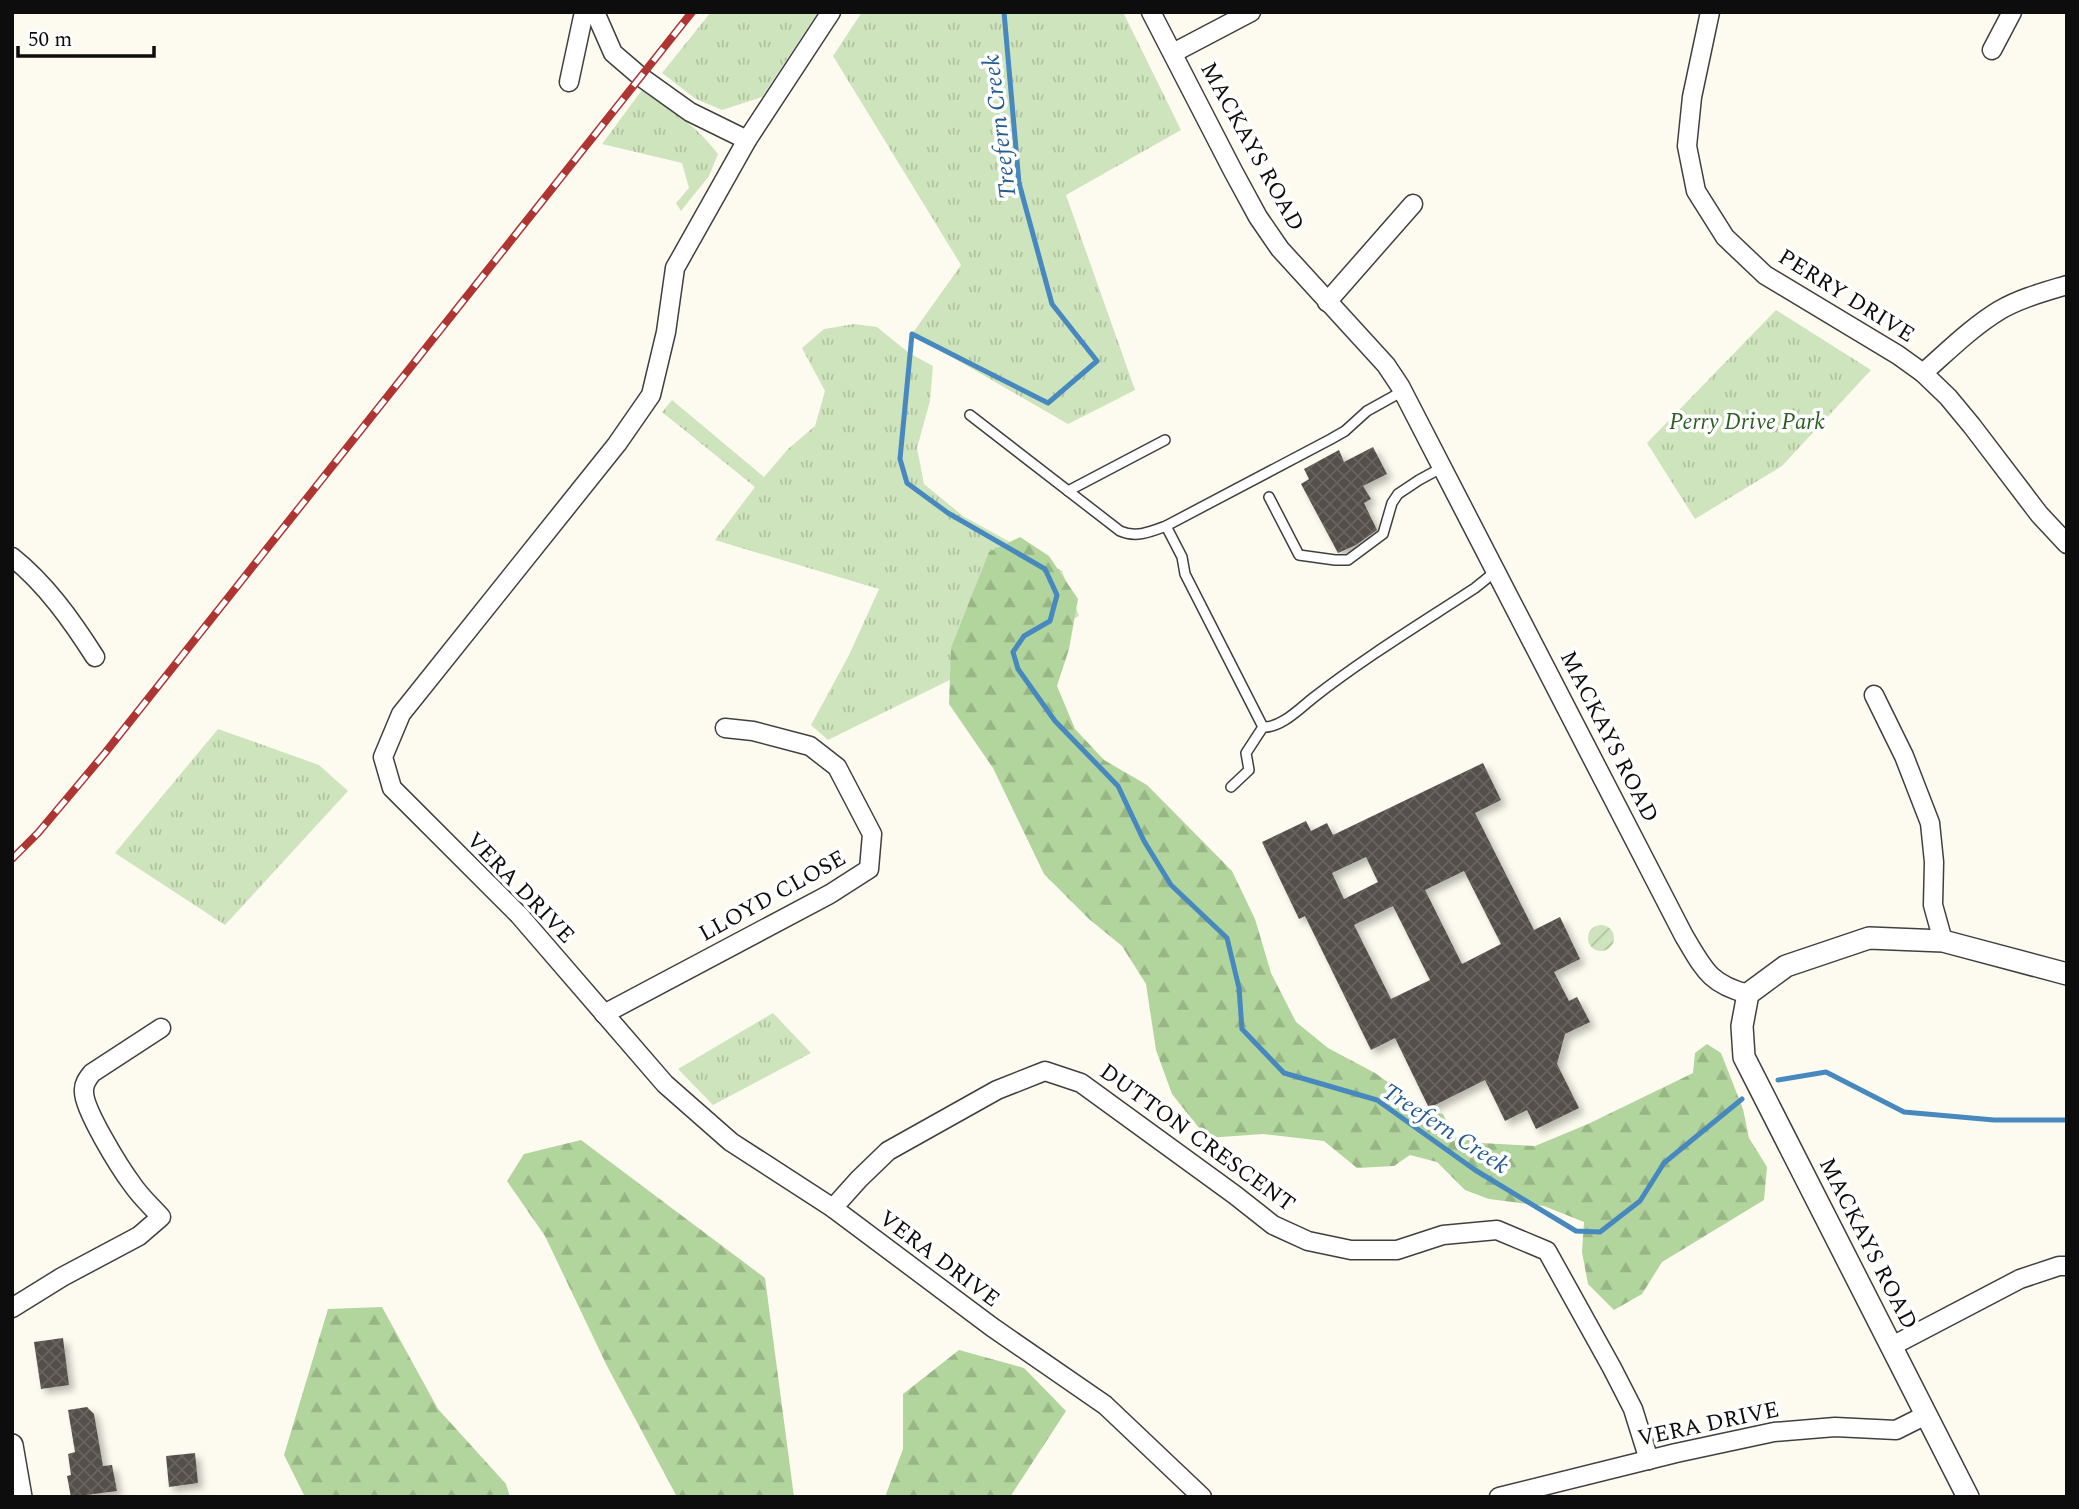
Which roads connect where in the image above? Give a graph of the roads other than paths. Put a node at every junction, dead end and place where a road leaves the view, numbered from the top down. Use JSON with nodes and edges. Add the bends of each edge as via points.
{"nodes":[{"id":1,"x":584,"y":12,"type":"edge"},
{"id":2,"x":594,"y":12,"type":"edge"},
{"id":3,"x":831,"y":12,"type":"edge"},
{"id":4,"x":1152,"y":12,"type":"edge"},
{"id":5,"x":1251,"y":12,"type":"edge"},
{"id":6,"x":1710,"y":12,"type":"edge"},
{"id":7,"x":2012,"y":12,"type":"edge"},
{"id":8,"x":1992,"y":50,"type":"dead end"},
{"id":9,"x":1173,"y":53,"type":"junction"},
{"id":10,"x":569,"y":82,"type":"dead end"},
{"id":11,"x":747,"y":139,"type":"junction"},
{"id":12,"x":1413,"y":204,"type":"dead end"},
{"id":13,"x":2067,"y":285,"type":"edge"},
{"id":14,"x":1327,"y":302,"type":"junction"},
{"id":15,"x":1923,"y":373,"type":"junction"},
{"id":16,"x":1404,"y":391,"type":"junction"},
{"id":17,"x":970,"y":415,"type":"dead end"},
{"id":18,"x":1165,"y":440,"type":"dead end"},
{"id":19,"x":1443,"y":467,"type":"junction"},
{"id":20,"x":1068,"y":491,"type":"junction"},
{"id":21,"x":1269,"y":497,"type":"dead end"},
{"id":22,"x":1166,"y":526,"type":"junction"},
{"id":23,"x":2067,"y":544,"type":"edge"},
{"id":24,"x":12,"y":557,"type":"edge"},
{"id":25,"x":1496,"y":571,"type":"junction"},
{"id":26,"x":95,"y":657,"type":"dead end"},
{"id":27,"x":1874,"y":695,"type":"dead end"},
{"id":28,"x":1263,"y":727,"type":"junction"},
{"id":29,"x":725,"y":729,"type":"dead end"},
{"id":30,"x":1231,"y":787,"type":"dead end"},
{"id":31,"x":1943,"y":941,"type":"junction"},
{"id":32,"x":2067,"y":974,"type":"edge"},
{"id":33,"x":1748,"y":994,"type":"junction"},
{"id":34,"x":604,"y":1014,"type":"junction"},
{"id":35,"x":161,"y":1028,"type":"dead end"},
{"id":36,"x":833,"y":1208,"type":"junction"},
{"id":37,"x":2067,"y":1266,"type":"edge"},
{"id":38,"x":12,"y":1308,"type":"edge"},
{"id":39,"x":1892,"y":1346,"type":"junction"},
{"id":40,"x":1926,"y":1415,"type":"junction"},
{"id":41,"x":12,"y":1445,"type":"edge"},
{"id":42,"x":1649,"y":1460,"type":"junction"},
{"id":43,"x":21,"y":1497,"type":"edge"},
{"id":44,"x":1202,"y":1497,"type":"edge"},
{"id":45,"x":1499,"y":1497,"type":"edge"},
{"id":46,"x":1968,"y":1497,"type":"edge"}],
"edges":[{"from":1,"to":10,"type":"street"},
{"from":2,"to":11,"type":"street","via":[[613,53],[641,77],[690,112]]},
{"from":3,"to":11,"type":"street"},
{"from":4,"to":9,"type":"street","name":"MACKAYS ROAD"},
{"from":5,"to":9,"type":"street"},
{"from":6,"to":15,"type":"street","name":"PERRY DRIVE","via":[[1687,146],[1696,191],[1725,237],[1765,275]]},
{"from":7,"to":8,"type":"street"},
{"from":9,"to":14,"type":"street","name":"MACKAYS ROAD","via":[[1258,217]]},
{"from":11,"to":34,"type":"street","name":"VERA DRIVE","via":[[675,268],[651,394],[617,444],[401,714],[383,757],[392,788],[519,915]]},
{"from":12,"to":14,"type":"street"},
{"from":13,"to":15,"type":"street","via":[[2000,310]]},
{"from":14,"to":16,"type":"street","name":"MACKAYS ROAD"},
{"from":15,"to":23,"type":"street","name":"PERRY DRIVE","via":[[1948,397]]},
{"from":16,"to":19,"type":"street","name":"MACKAYS ROAD"},
{"from":16,"to":22,"type":"lane","via":[[1367,411],[1338,435]]},
{"from":17,"to":20,"type":"lane"},
{"from":18,"to":20,"type":"lane"},
{"from":19,"to":21,"type":"lane","via":[[1398,494],[1383,534],[1348,559],[1299,555]]},
{"from":19,"to":25,"type":"street","name":"MACKAYS ROAD"},
{"from":20,"to":22,"type":"lane","via":[[1130,535]]},
{"from":22,"to":28,"type":"lane","via":[[1185,574]]},
{"from":24,"to":26,"type":"street","via":[[33,574]]},
{"from":25,"to":28,"type":"lane","via":[[1284,720]]},
{"from":25,"to":33,"type":"street","name":"MACKAYS ROAD","via":[[1684,936],[1715,981]]},
{"from":27,"to":31,"type":"street","via":[[1930,823],[1933,905]]},
{"from":28,"to":30,"type":"lane","via":[[1246,753],[1249,770]]},
{"from":29,"to":34,"type":"street","name":"LLOYD CLOSE","via":[[753,731],[810,747],[837,767],[872,834],[869,869]]},
{"from":31,"to":32,"type":"street"},
{"from":31,"to":33,"type":"street","via":[[1869,938],[1786,966]]},
{"from":33,"to":39,"type":"street","name":"MACKAYS ROAD","via":[[1742,1026],[1744,1057]]},
{"from":34,"to":36,"type":"street","name":"VERA DRIVE","via":[[665,1084],[731,1142]]},
{"from":35,"to":38,"type":"street","via":[[92,1073],[83,1093],[114,1157],[161,1217],[139,1236]]},
{"from":36,"to":42,"type":"street","name":"DUTTON CRESCENT","via":[[888,1152],[997,1090],[1045,1072],[1081,1083],[1273,1225],[1308,1241],[1352,1250],[1397,1250],[1443,1236],[1497,1230],[1547,1251],[1623,1388]]},
{"from":36,"to":44,"type":"street","name":"VERA DRIVE","via":[[1105,1405]]},
{"from":37,"to":39,"type":"street","via":[[2020,1279]]},
{"from":39,"to":40,"type":"street","name":"MACKAYS ROAD"},
{"from":40,"to":42,"type":"street","name":"VERA DRIVE","via":[[1896,1430],[1835,1427],[1774,1432]]},
{"from":40,"to":46,"type":"street","name":"MACKAYS ROAD"},
{"from":41,"to":43,"type":"street"},
{"from":42,"to":45,"type":"street","name":"VERA DRIVE"}]}
